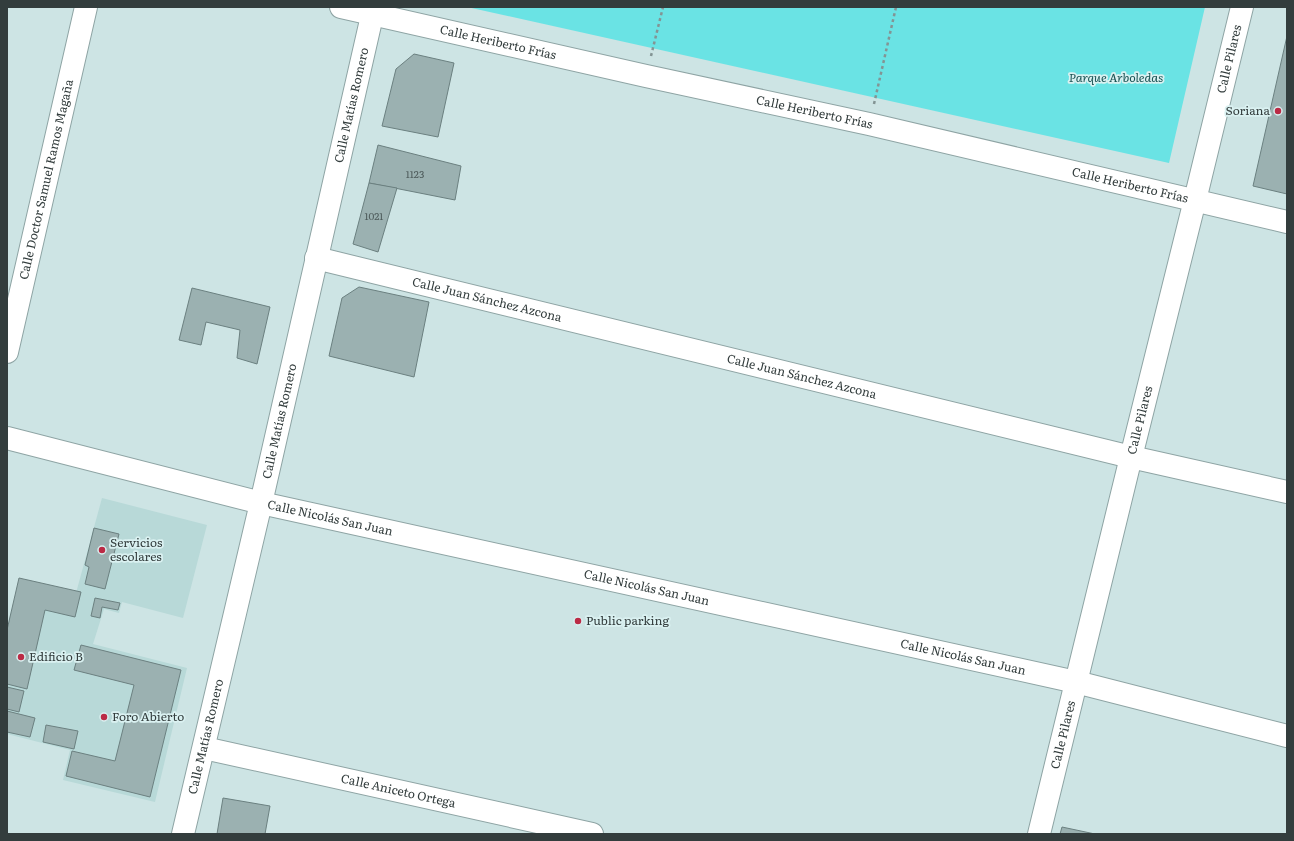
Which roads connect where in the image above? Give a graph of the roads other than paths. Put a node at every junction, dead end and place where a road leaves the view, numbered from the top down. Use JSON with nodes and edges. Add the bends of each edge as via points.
{"nodes":[{"id":1,"x":86,"y":7,"type":"edge"},
{"id":2,"x":341,"y":7,"type":"edge"},
{"id":3,"x":1242,"y":7,"type":"edge"},
{"id":4,"x":373,"y":10,"type":"edge"},
{"id":5,"x":1195,"y":200,"type":"junction"},
{"id":6,"x":1287,"y":222,"type":"edge"},
{"id":7,"x":316,"y":258,"type":"junction"},
{"id":8,"x":7,"y":352,"type":"edge"},
{"id":9,"x":7,"y":438,"type":"edge"},
{"id":10,"x":1130,"y":457,"type":"junction"},
{"id":11,"x":1287,"y":492,"type":"edge"},
{"id":12,"x":261,"y":503,"type":"junction"},
{"id":13,"x":1076,"y":682,"type":"junction"},
{"id":14,"x":1287,"y":736,"type":"edge"},
{"id":15,"x":204,"y":748,"type":"junction"},
{"id":16,"x":183,"y":834,"type":"edge"},
{"id":17,"x":592,"y":834,"type":"edge"},
{"id":18,"x":1039,"y":834,"type":"edge"}],
"edges":[{"from":1,"to":8,"type":"street","name":"Calle Doctor Samuel Ramos Magaña"},
{"from":2,"to":4,"type":"street","name":"Calle Heriberto Frías"},
{"from":3,"to":5,"type":"street","name":"Calle Pilares"},
{"from":4,"to":5,"type":"street","name":"Calle Heriberto Frías","via":[[646,76],[869,124]]},
{"from":4,"to":7,"type":"street","name":"Calle Matías Romero"},
{"from":5,"to":6,"type":"street","name":"Calle Heriberto Frías"},
{"from":5,"to":10,"type":"street","name":"Calle Pilares"},
{"from":7,"to":10,"type":"street","name":"Calle Juan Sánchez Azcona"},
{"from":7,"to":12,"type":"street","name":"Calle Matías Romero"},
{"from":9,"to":12,"type":"street","name":"Calle Nicolás San Juan"},
{"from":10,"to":11,"type":"street","name":"Calle Juan Sánchez Azcona"},
{"from":10,"to":13,"type":"street","name":"Calle Pilares"},
{"from":12,"to":13,"type":"street","name":"Calle Nicolás San Juan"},
{"from":12,"to":15,"type":"street","name":"Calle Matías Romero"},
{"from":13,"to":14,"type":"street","name":"Calle Nicolás San Juan"},
{"from":13,"to":18,"type":"street","name":"Calle Pilares"},
{"from":15,"to":16,"type":"street","name":"Calle Matías Romero"},
{"from":15,"to":17,"type":"street","name":"Calle Aniceto Ortega"}]}
